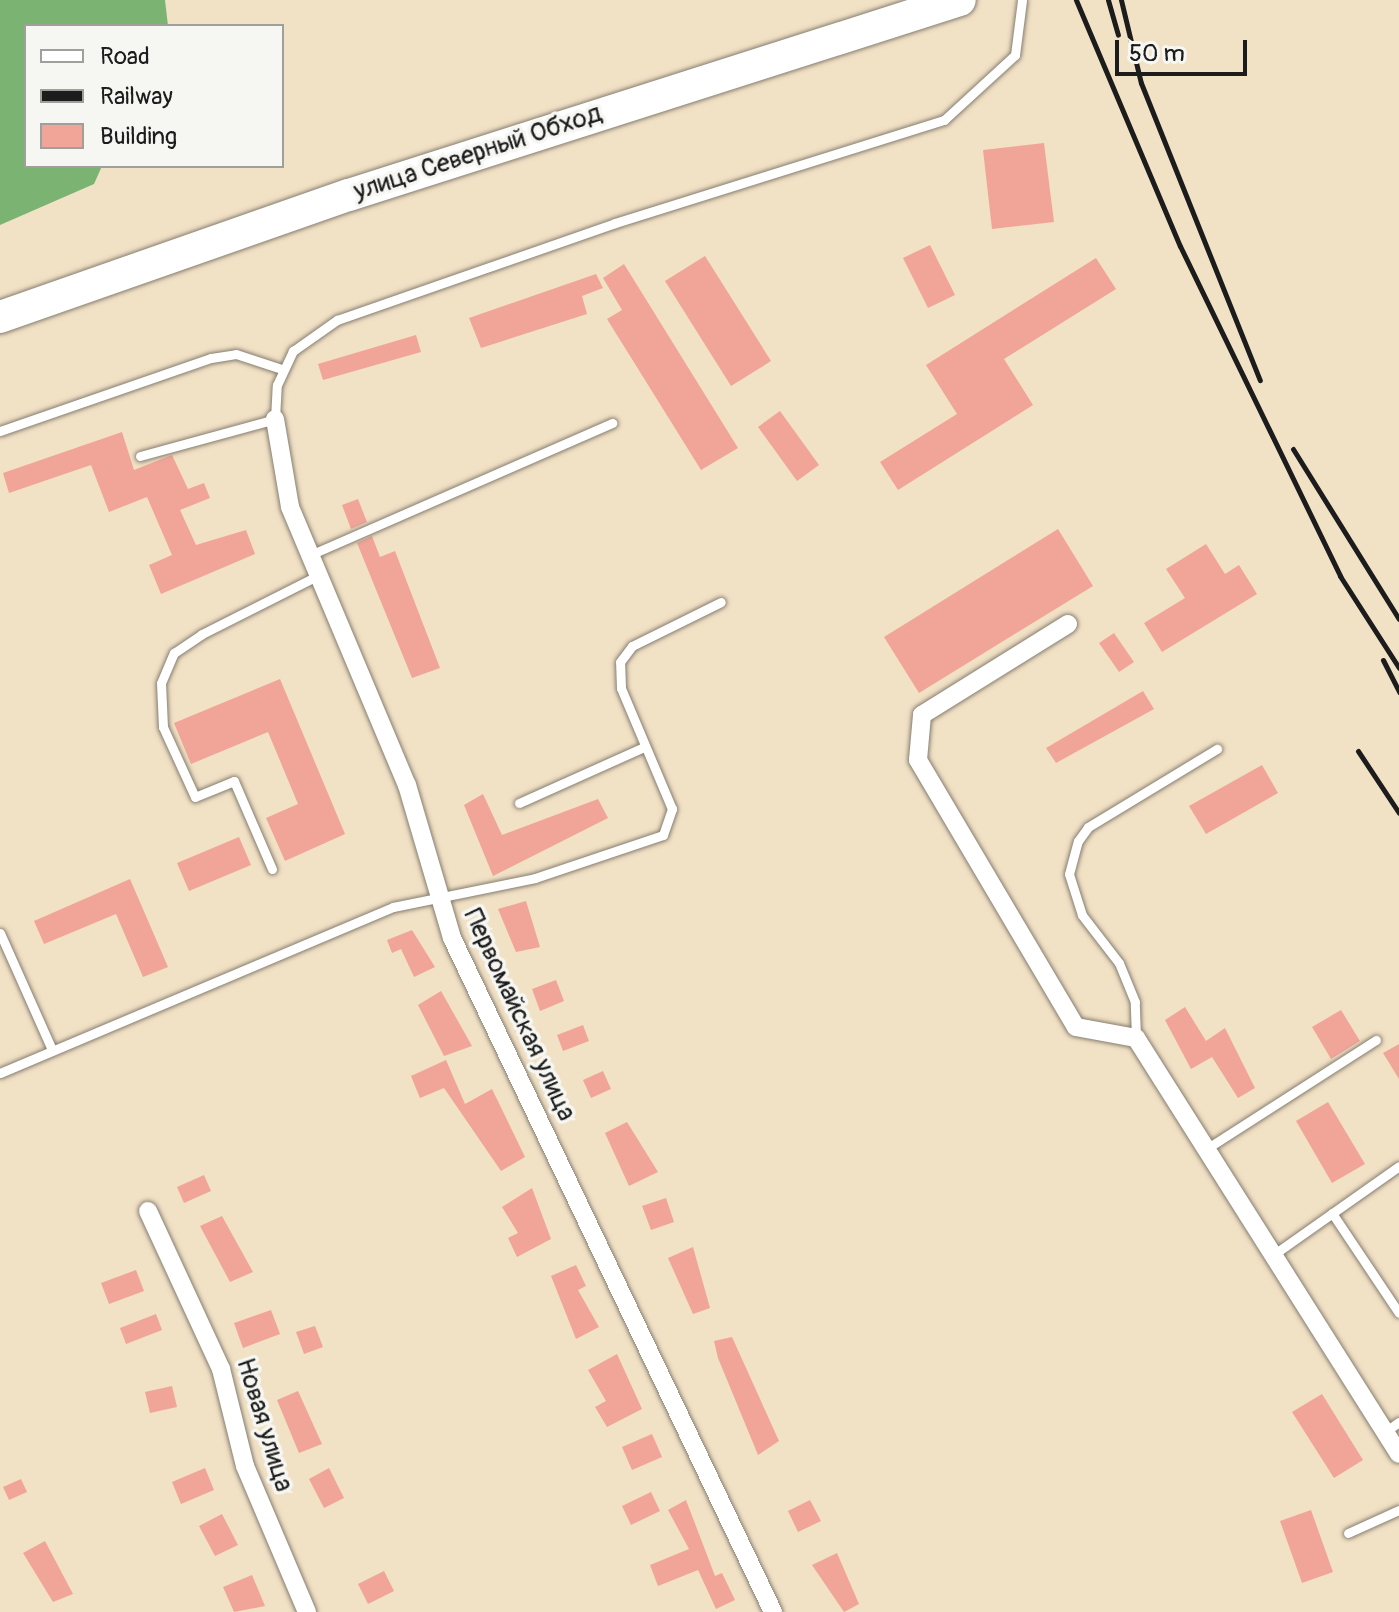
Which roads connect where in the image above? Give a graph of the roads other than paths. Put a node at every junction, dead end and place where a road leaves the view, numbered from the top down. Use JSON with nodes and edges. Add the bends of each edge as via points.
{"nodes":[{"id":1,"x":960,"y":0,"type":"edge"},
{"id":2,"x":1022,"y":0,"type":"edge"},
{"id":3,"x":0,"y":317,"type":"edge"},
{"id":4,"x":282,"y":369,"type":"junction"},
{"id":5,"x":275,"y":419,"type":"junction"},
{"id":6,"x":612,"y":423,"type":"dead end"},
{"id":7,"x":0,"y":431,"type":"edge"},
{"id":8,"x":140,"y":456,"type":"dead end"},
{"id":9,"x":310,"y":555,"type":"junction"},
{"id":10,"x":319,"y":575,"type":"junction"},
{"id":11,"x":721,"y":602,"type":"dead end"},
{"id":12,"x":1068,"y":624,"type":"dead end"},
{"id":13,"x":644,"y":747,"type":"junction"},
{"id":14,"x":1217,"y":749,"type":"dead end"},
{"id":15,"x":519,"y":803,"type":"dead end"},
{"id":16,"x":272,"y":869,"type":"dead end"},
{"id":17,"x":437,"y":898,"type":"junction"},
{"id":18,"x":0,"y":933,"type":"edge"},
{"id":19,"x":1136,"y":1038,"type":"junction"},
{"id":20,"x":1376,"y":1040,"type":"dead end"},
{"id":21,"x":52,"y":1050,"type":"junction"},
{"id":22,"x":0,"y":1073,"type":"edge"},
{"id":23,"x":1206,"y":1149,"type":"junction"},
{"id":24,"x":1399,"y":1166,"type":"edge"},
{"id":25,"x":148,"y":1211,"type":"dead end"},
{"id":26,"x":1332,"y":1213,"type":"junction"},
{"id":27,"x":1273,"y":1255,"type":"junction"},
{"id":28,"x":1399,"y":1313,"type":"edge"},
{"id":29,"x":1392,"y":1427,"type":"edge"},
{"id":30,"x":1399,"y":1454,"type":"edge"},
{"id":31,"x":1399,"y":1510,"type":"edge"},
{"id":32,"x":1348,"y":1533,"type":"dead end"},
{"id":33,"x":307,"y":1612,"type":"edge"},
{"id":34,"x":773,"y":1612,"type":"edge"}],
"edges":[{"from":1,"to":3,"type":"highway","name":"улица Северный Обход","via":[[349,195]]},
{"from":2,"to":4,"type":"lane","via":[[1015,55],[944,120],[615,223],[337,320],[307,336]]},
{"from":4,"to":5,"type":"lane"},
{"from":4,"to":7,"type":"lane","via":[[236,354],[211,358]]},
{"from":5,"to":8,"type":"lane"},
{"from":5,"to":9,"type":"street","name":"Первомайская улица","via":[[277,457]]},
{"from":6,"to":9,"type":"lane"},
{"from":9,"to":10,"type":"street","name":"Первомайская улица"},
{"from":10,"to":16,"type":"lane","via":[[174,653],[161,683],[163,727],[195,797],[234,781]]},
{"from":10,"to":17,"type":"street","name":"Первомайская улица","via":[[407,785]]},
{"from":11,"to":13,"type":"lane","via":[[632,646],[620,662],[621,688]]},
{"from":12,"to":19,"type":"street","via":[[922,715],[918,760],[1076,1027]]},
{"from":13,"to":15,"type":"lane"},
{"from":13,"to":17,"type":"lane","via":[[672,809],[663,835],[535,878]]},
{"from":14,"to":19,"type":"lane","via":[[1088,827],[1078,841],[1069,874],[1082,915],[1119,963],[1135,1002]]},
{"from":17,"to":21,"type":"lane","via":[[393,907]]},
{"from":17,"to":34,"type":"street","name":"Первомайская улица"},
{"from":18,"to":21,"type":"lane"},
{"from":19,"to":23,"type":"street"},
{"from":20,"to":23,"type":"lane"},
{"from":21,"to":22,"type":"lane"},
{"from":23,"to":27,"type":"street"},
{"from":24,"to":26,"type":"lane"},
{"from":25,"to":33,"type":"street","name":"Новая улица","via":[[221,1369],[245,1466]]},
{"from":26,"to":27,"type":"lane"},
{"from":26,"to":28,"type":"lane"},
{"from":27,"to":29,"type":"street"},
{"from":29,"to":30,"type":"street"},
{"from":31,"to":32,"type":"lane"}]}
